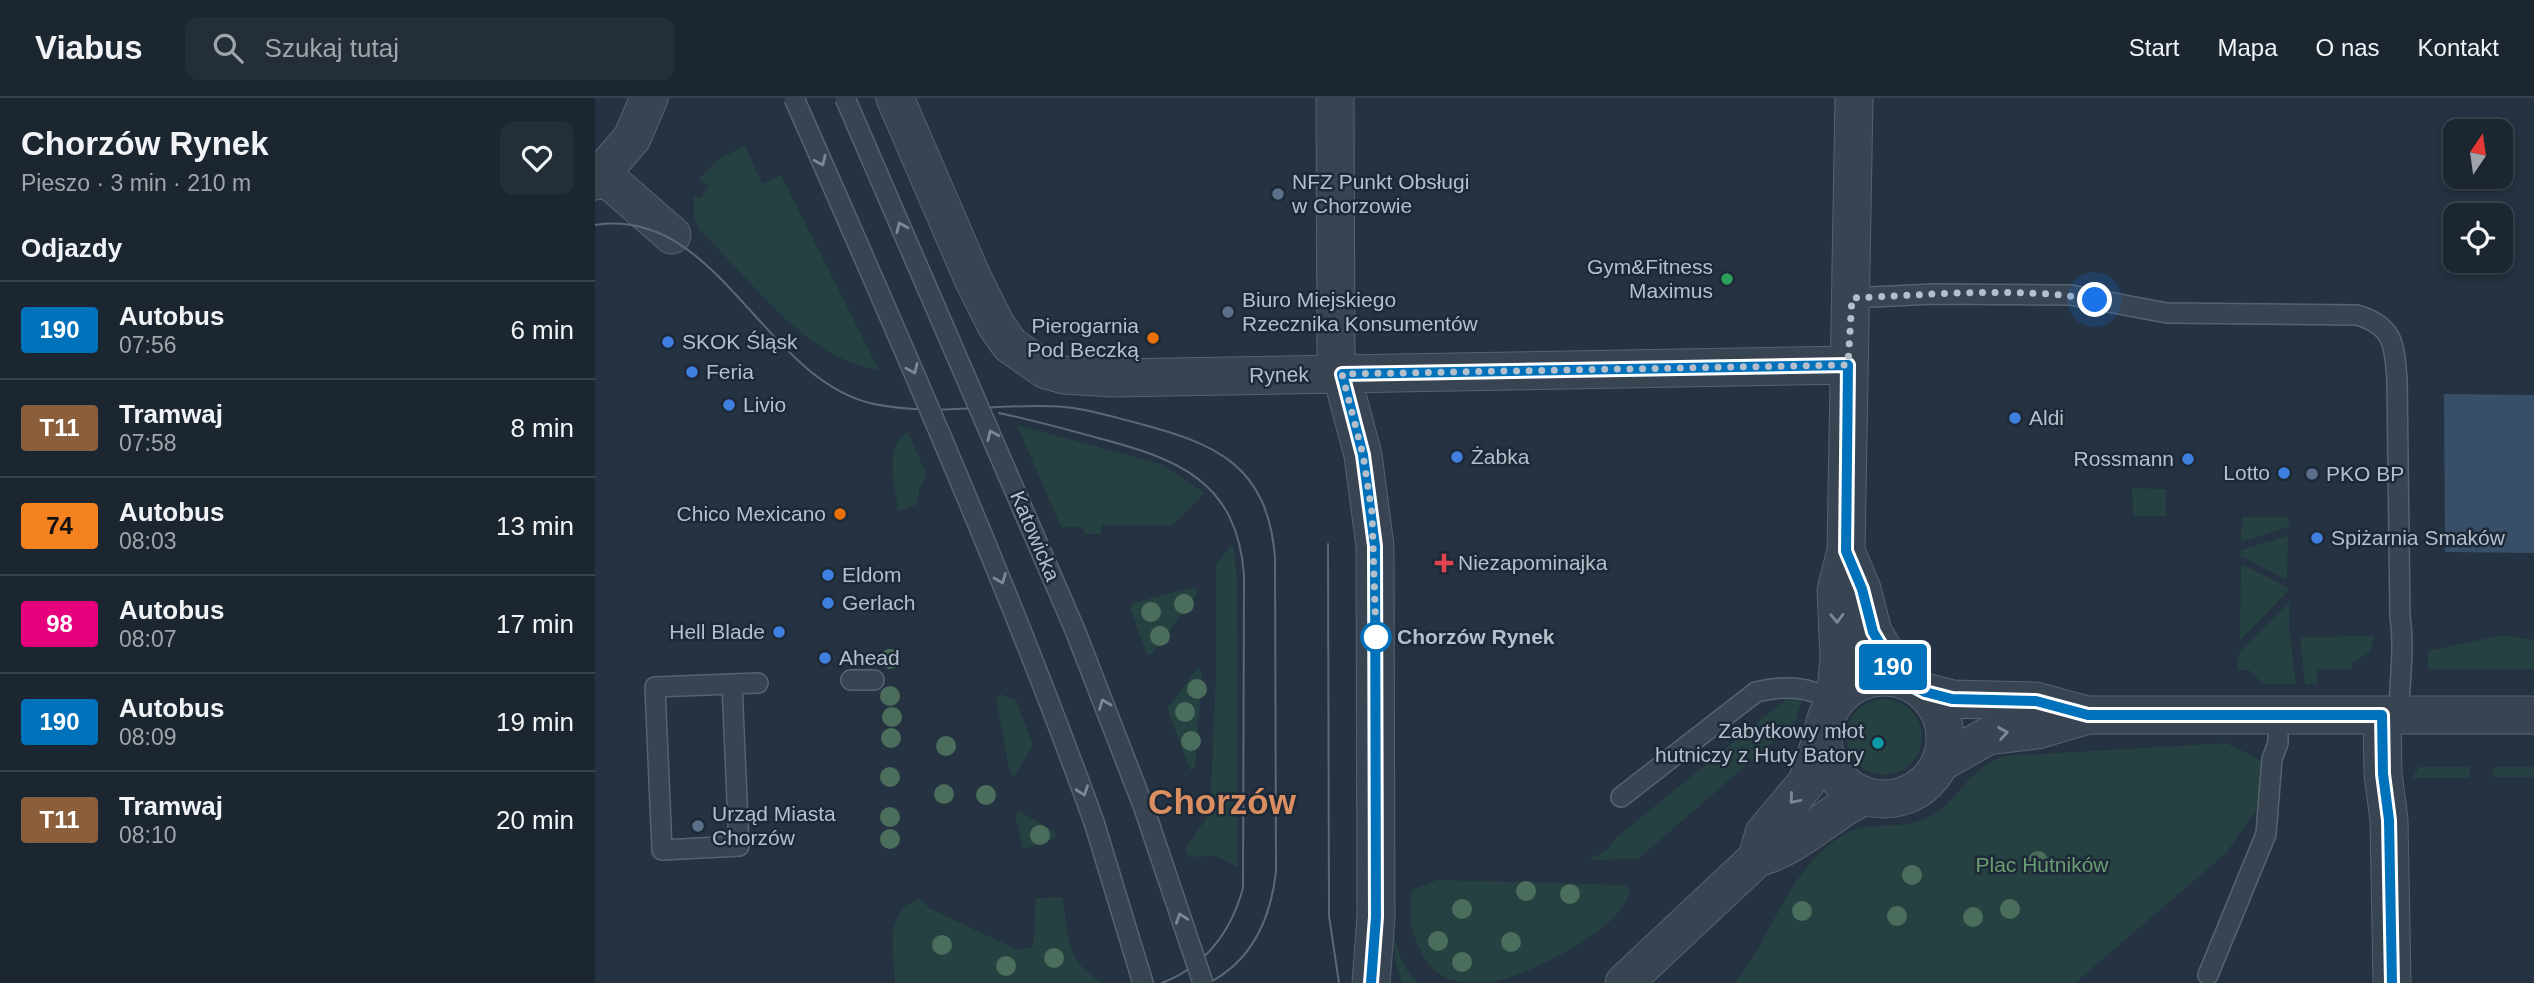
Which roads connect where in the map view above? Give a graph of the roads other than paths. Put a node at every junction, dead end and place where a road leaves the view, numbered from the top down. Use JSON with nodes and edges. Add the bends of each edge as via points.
{"nodes":[{"id":1,"x":649,"y":98,"type":"edge"},
{"id":2,"x":794,"y":98,"type":"edge"},
{"id":3,"x":845,"y":98,"type":"edge"},
{"id":4,"x":895,"y":98,"type":"edge"},
{"id":5,"x":1335,"y":98,"type":"edge"},
{"id":6,"x":1854,"y":98,"type":"edge"},
{"id":7,"x":598,"y":177,"type":"edge"},
{"id":8,"x":672,"y":235,"type":"dead end"},
{"id":9,"x":1852,"y":298,"type":"junction"},
{"id":10,"x":1848,"y":365,"type":"junction"},
{"id":11,"x":1342,"y":374,"type":"junction"},
{"id":12,"x":1846,"y":551,"type":"junction"},
{"id":13,"x":851,"y":680,"type":"dead end"},
{"id":14,"x":874,"y":680,"type":"dead end"},
{"id":15,"x":758,"y":683,"type":"dead end"},
{"id":16,"x":732,"y":684,"type":"junction"},
{"id":17,"x":1913,"y":686,"type":"junction"},
{"id":18,"x":1835,"y":702,"type":"junction"},
{"id":19,"x":2088,"y":715,"type":"junction"},
{"id":20,"x":2278,"y":715,"type":"junction"},
{"id":21,"x":2391,"y":715,"type":"junction"},
{"id":22,"x":2534,"y":715,"type":"edge"},
{"id":23,"x":1822,"y":737,"type":"junction"},
{"id":24,"x":1942,"y":762,"type":"junction"},
{"id":25,"x":1864,"y":796,"type":"junction"},
{"id":26,"x":1621,"y":797,"type":"dead end"},
{"id":27,"x":1758,"y":858,"type":"junction"},
{"id":28,"x":2208,"y":975,"type":"dead end"},
{"id":29,"x":1143,"y":983,"type":"edge"},
{"id":30,"x":1203,"y":983,"type":"edge"},
{"id":31,"x":1371,"y":983,"type":"edge"},
{"id":32,"x":1624,"y":983,"type":"edge"},
{"id":33,"x":2392,"y":983,"type":"edge"}],
"edges":[{"from":1,"to":7,"type":"street","via":[[632,138]]},
{"from":2,"to":29,"type":"lane","one_way":true,"bridge":true,"via":[[946,445],[1059,725]]},
{"from":30,"to":3,"type":"lane","name":"Katowicka","one_way":true,"bridge":true,"via":[[1144,808],[1075,630]]},
{"from":4,"to":11,"type":"street","name":"Rynek","via":[[990,312],[1010,345],[1030,362],[1064,375],[1093,378]]},
{"from":5,"to":11,"type":"street","via":[[1335,339]]},
{"from":6,"to":9,"type":"street"},
{"from":7,"to":8,"type":"street"},
{"from":9,"to":10,"type":"street"},
{"from":9,"to":21,"type":"lane","via":[[2071,295],[2167,313],[2357,315],[2378,321],[2394,352],[2397,379],[2404,640]]},
{"from":10,"to":11,"type":"street","name":"Rynek"},
{"from":10,"to":12,"type":"street"},
{"from":11,"to":31,"type":"street","via":[[1363,455],[1375,546],[1376,917]]},
{"from":12,"to":17,"type":"street","via":[[1873,632]]},
{"from":12,"to":18,"type":"street","one_way":true,"via":[[1836,590],[1839,658]]},
{"from":13,"to":14,"type":"lane"},
{"from":15,"to":16,"type":"lane"},
{"from":16,"to":16,"type":"lane","via":[[655,687],[662,850],[739,846]]},
{"from":17,"to":18,"type":"street","via":[[1886,677],[1865,680]]},
{"from":17,"to":19,"type":"street","via":[[1967,700],[2036,701]]},
{"from":17,"to":24,"type":"street","via":[[1936,704],[1945,729]]},
{"from":18,"to":23,"type":"street"},
{"from":18,"to":26,"type":"lane","via":[[1806,689],[1779,686],[1756,692]]},
{"from":19,"to":20,"type":"street"},
{"from":24,"to":19,"type":"street","one_way":true,"via":[[1988,736],[2037,730]]},
{"from":20,"to":21,"type":"street"},
{"from":20,"to":28,"type":"lane","via":[[2266,834]]},
{"from":21,"to":22,"type":"street"},
{"from":21,"to":33,"type":"street","via":[[2383,774],[2389,820]]},
{"from":23,"to":25,"type":"street","via":[[1831,767]]},
{"from":23,"to":27,"type":"street","one_way":true,"via":[[1807,782],[1764,833]]},
{"from":24,"to":25,"type":"street","via":[[1931,779],[1912,794],[1881,799]]},
{"from":25,"to":27,"type":"street","via":[[1835,811],[1783,851]]},
{"from":27,"to":32,"type":"street"}]}
